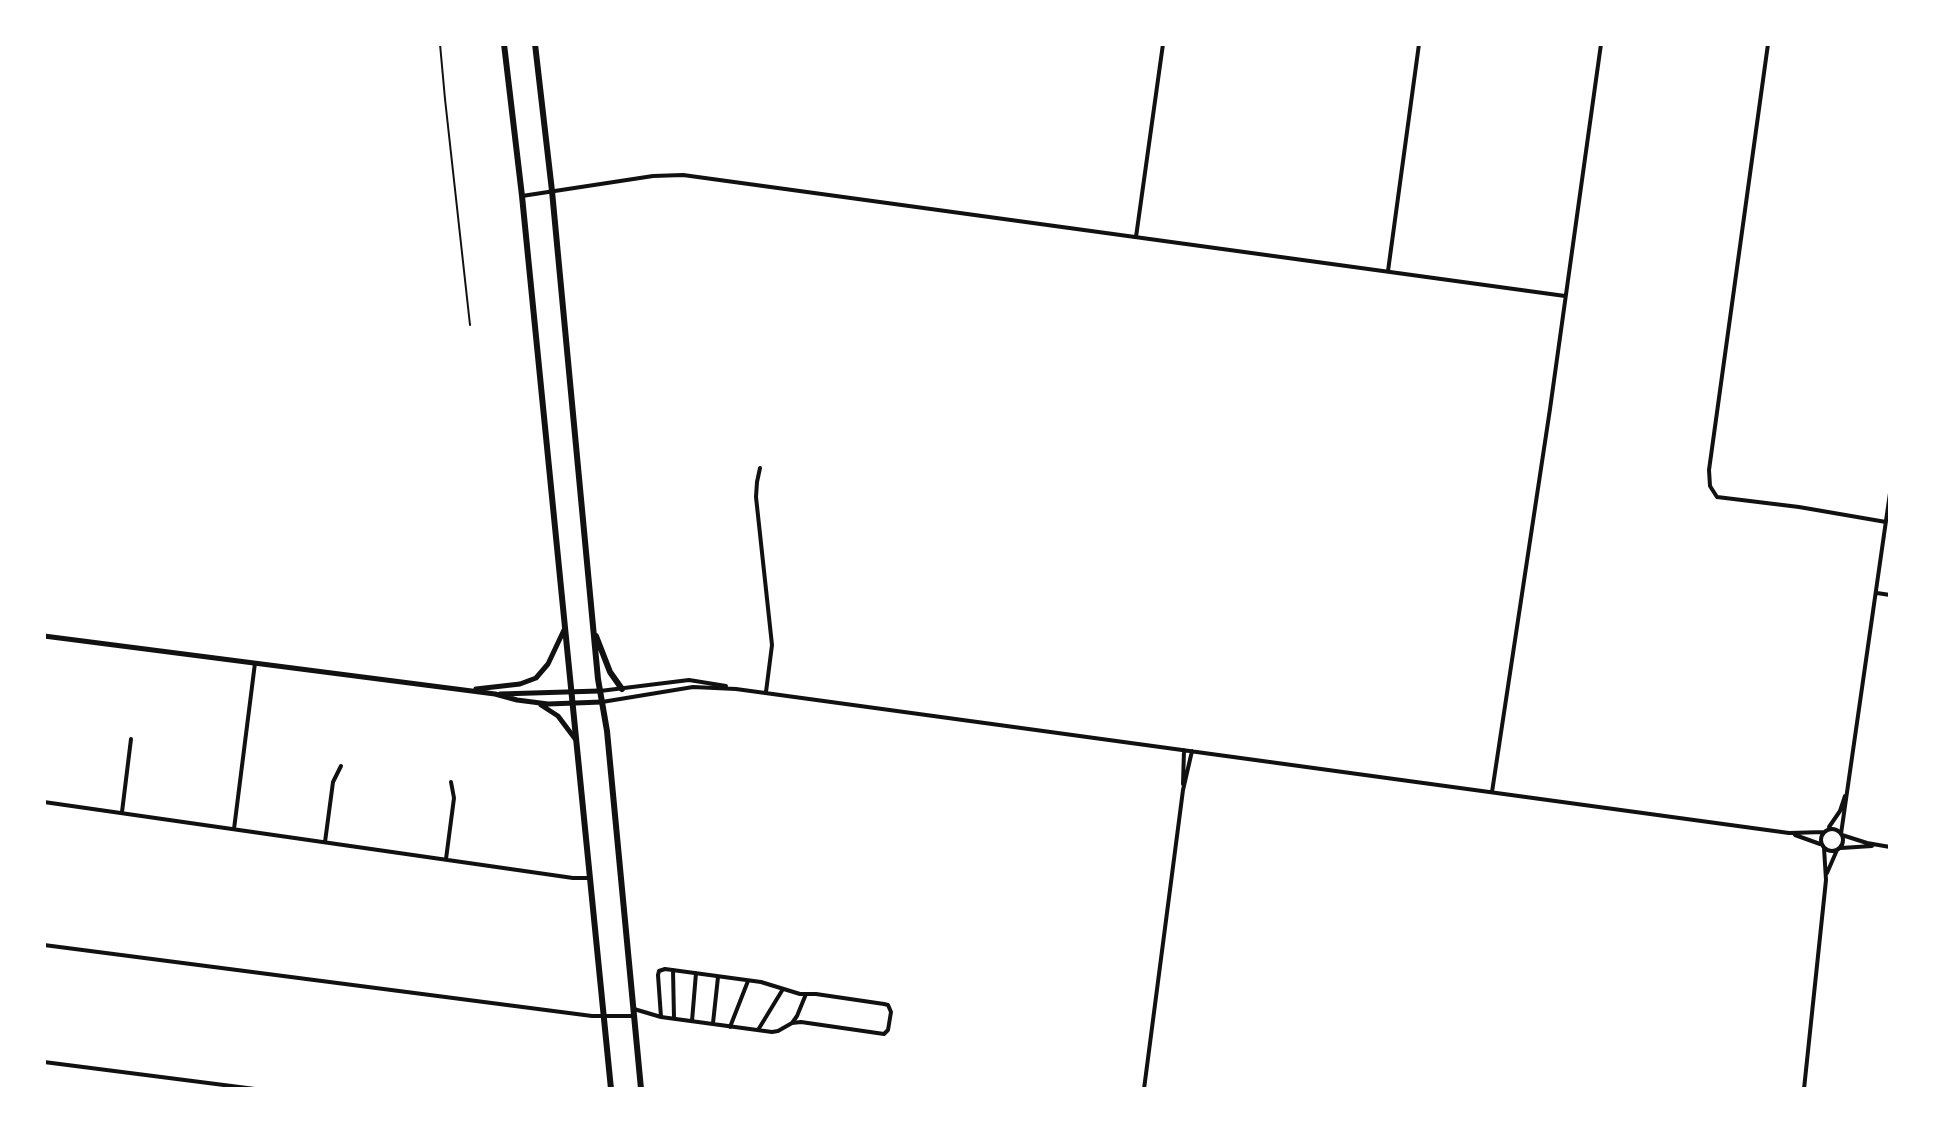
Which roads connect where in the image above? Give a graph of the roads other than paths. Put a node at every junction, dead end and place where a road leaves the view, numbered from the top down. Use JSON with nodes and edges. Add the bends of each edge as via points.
{"nodes":[{"id":1,"x":440,"y":44,"type":"edge"},
{"id":2,"x":504,"y":44,"type":"edge"},
{"id":3,"x":535,"y":44,"type":"edge"},
{"id":4,"x":1163,"y":44,"type":"edge"},
{"id":5,"x":1419,"y":44,"type":"edge"},
{"id":6,"x":1601,"y":44,"type":"edge"},
{"id":7,"x":1768,"y":44,"type":"edge"},
{"id":8,"x":552,"y":191,"type":"junction"},
{"id":9,"x":522,"y":196,"type":"junction"},
{"id":10,"x":1136,"y":237,"type":"junction"},
{"id":11,"x":1388,"y":271,"type":"junction"},
{"id":12,"x":1565,"y":296,"type":"junction"},
{"id":13,"x":470,"y":325,"type":"dead end"},
{"id":14,"x":760,"y":468,"type":"dead end"},
{"id":15,"x":1890,"y":493,"type":"edge"},
{"id":16,"x":1886,"y":522,"type":"junction"},
{"id":17,"x":1877,"y":593,"type":"junction"},
{"id":18,"x":1890,"y":595,"type":"edge"},
{"id":19,"x":565,"y":627,"type":"junction"},
{"id":20,"x":593,"y":629,"type":"junction"},
{"id":21,"x":44,"y":636,"type":"edge"},
{"id":22,"x":255,"y":663,"type":"junction"},
{"id":23,"x":622,"y":689,"type":"junction"},
{"id":24,"x":736,"y":689,"type":"junction"},
{"id":25,"x":467,"y":690,"type":"junction"},
{"id":26,"x":599,"y":691,"type":"junction"},
{"id":27,"x":571,"y":692,"type":"junction"},
{"id":28,"x":765,"y":693,"type":"junction"},
{"id":29,"x":495,"y":694,"type":"junction"},
{"id":30,"x":602,"y":702,"type":"junction"},
{"id":31,"x":537,"y":703,"type":"junction"},
{"id":32,"x":573,"y":704,"type":"junction"},
{"id":33,"x":131,"y":739,"type":"dead end"},
{"id":34,"x":577,"y":741,"type":"junction"},
{"id":35,"x":1184,"y":750,"type":"junction"},
{"id":36,"x":1192,"y":751,"type":"junction"},
{"id":37,"x":341,"y":766,"type":"dead end"},
{"id":38,"x":451,"y":782,"type":"dead end"},
{"id":39,"x":1183,"y":790,"type":"junction"},
{"id":40,"x":1847,"y":790,"type":"junction"},
{"id":41,"x":1492,"y":792,"type":"junction"},
{"id":42,"x":44,"y":802,"type":"edge"},
{"id":43,"x":122,"y":812,"type":"junction"},
{"id":44,"x":234,"y":829,"type":"junction"},
{"id":45,"x":1826,"y":831,"type":"junction"},
{"id":46,"x":1789,"y":833,"type":"junction"},
{"id":47,"x":1842,"y":834,"type":"junction"},
{"id":48,"x":325,"y":842,"type":"junction"},
{"id":49,"x":1823,"y":846,"type":"junction"},
{"id":50,"x":1888,"y":846,"type":"edge"},
{"id":51,"x":1838,"y":849,"type":"junction"},
{"id":52,"x":446,"y":860,"type":"junction"},
{"id":53,"x":590,"y":878,"type":"junction"},
{"id":54,"x":1826,"y":880,"type":"junction"},
{"id":55,"x":44,"y":945,"type":"edge"},
{"id":56,"x":673,"y":970,"type":"junction"},
{"id":57,"x":696,"y":973,"type":"junction"},
{"id":58,"x":718,"y":977,"type":"junction"},
{"id":59,"x":748,"y":981,"type":"junction"},
{"id":60,"x":783,"y":989,"type":"junction"},
{"id":61,"x":806,"y":994,"type":"junction"},
{"id":62,"x":633,"y":1012,"type":"junction"},
{"id":63,"x":603,"y":1017,"type":"junction"},
{"id":64,"x":661,"y":1017,"type":"junction"},
{"id":65,"x":674,"y":1018,"type":"junction"},
{"id":66,"x":692,"y":1021,"type":"junction"},
{"id":67,"x":792,"y":1023,"type":"junction"},
{"id":68,"x":712,"y":1024,"type":"junction"},
{"id":69,"x":730,"y":1027,"type":"junction"},
{"id":70,"x":758,"y":1030,"type":"junction"},
{"id":71,"x":44,"y":1062,"type":"edge"},
{"id":72,"x":255,"y":1089,"type":"edge"},
{"id":73,"x":611,"y":1089,"type":"edge"},
{"id":74,"x":641,"y":1089,"type":"edge"},
{"id":75,"x":1144,"y":1089,"type":"edge"},
{"id":76,"x":1804,"y":1089,"type":"edge"}],
"edges":[{"from":1,"to":13,"type":"lane"},
{"from":2,"to":9,"type":"highway"},
{"from":3,"to":8,"type":"highway"},
{"from":4,"to":10,"type":"street"},
{"from":5,"to":11,"type":"street"},
{"from":6,"to":12,"type":"street"},
{"from":7,"to":16,"type":"street","via":[[1710,486],[1717,497]]},
{"from":8,"to":9,"type":"street"},
{"from":8,"to":10,"type":"street","via":[[678,175]]},
{"from":8,"to":20,"type":"highway"},
{"from":9,"to":19,"type":"highway"},
{"from":10,"to":11,"type":"street"},
{"from":11,"to":12,"type":"street"},
{"from":12,"to":41,"type":"street"},
{"from":14,"to":28,"type":"street","via":[[756,497],[772,645]]},
{"from":15,"to":16,"type":"street"},
{"from":16,"to":17,"type":"street"},
{"from":17,"to":18,"type":"street"},
{"from":17,"to":40,"type":"street"},
{"from":19,"to":25,"type":"main road","via":[[536,678]]},
{"from":19,"to":27,"type":"highway"},
{"from":20,"to":23,"type":"highway"},
{"from":20,"to":26,"type":"highway"},
{"from":21,"to":22,"type":"main road"},
{"from":22,"to":25,"type":"main road"},
{"from":22,"to":44,"type":"street"},
{"from":23,"to":24,"type":"street","via":[[689,680]]},
{"from":23,"to":26,"type":"street"},
{"from":24,"to":28,"type":"street"},
{"from":24,"to":30,"type":"street","via":[[693,687]]},
{"from":25,"to":29,"type":"main road"},
{"from":26,"to":27,"type":"main road"},
{"from":26,"to":30,"type":"highway"},
{"from":27,"to":29,"type":"main road"},
{"from":27,"to":32,"type":"highway"},
{"from":28,"to":35,"type":"street"},
{"from":29,"to":31,"type":"main road"},
{"from":30,"to":32,"type":"main road"},
{"from":30,"to":62,"type":"highway"},
{"from":31,"to":32,"type":"main road"},
{"from":31,"to":34,"type":"main road","via":[[558,716]]},
{"from":32,"to":34,"type":"highway"},
{"from":33,"to":43,"type":"street"},
{"from":34,"to":53,"type":"highway"},
{"from":35,"to":36,"type":"street"},
{"from":35,"to":39,"type":"street"},
{"from":36,"to":39,"type":"street"},
{"from":36,"to":41,"type":"street"},
{"from":37,"to":48,"type":"street","via":[[333,782]]},
{"from":38,"to":52,"type":"street","via":[[454,798]]},
{"from":39,"to":75,"type":"street"},
{"from":40,"to":45,"type":"street"},
{"from":40,"to":47,"type":"street"},
{"from":41,"to":46,"type":"street"},
{"from":42,"to":43,"type":"street"},
{"from":43,"to":44,"type":"street"},
{"from":44,"to":48,"type":"street"},
{"from":45,"to":46,"type":"street"},
{"from":45,"to":47,"type":"street"},
{"from":45,"to":49,"type":"street"},
{"from":46,"to":49,"type":"street"},
{"from":47,"to":50,"type":"street"},
{"from":47,"to":51,"type":"street"},
{"from":48,"to":52,"type":"street"},
{"from":49,"to":51,"type":"street"},
{"from":49,"to":54,"type":"street"},
{"from":50,"to":51,"type":"street"},
{"from":51,"to":54,"type":"street"},
{"from":52,"to":53,"type":"street"},
{"from":53,"to":63,"type":"highway"},
{"from":54,"to":76,"type":"street"},
{"from":55,"to":63,"type":"street"},
{"from":56,"to":57,"type":"street"},
{"from":56,"to":64,"type":"street","via":[[658,972]]},
{"from":56,"to":65,"type":"street"},
{"from":57,"to":58,"type":"street"},
{"from":57,"to":66,"type":"street"},
{"from":58,"to":59,"type":"street"},
{"from":58,"to":68,"type":"street"},
{"from":59,"to":60,"type":"street"},
{"from":59,"to":69,"type":"street"},
{"from":60,"to":61,"type":"street"},
{"from":60,"to":70,"type":"street"},
{"from":61,"to":67,"type":"street"},
{"from":61,"to":67,"type":"street","via":[[886,1004],[888,1030],[884,1034]]},
{"from":62,"to":63,"type":"street"},
{"from":62,"to":64,"type":"street"},
{"from":62,"to":74,"type":"highway"},
{"from":63,"to":73,"type":"highway"},
{"from":64,"to":65,"type":"street"},
{"from":65,"to":66,"type":"street"},
{"from":66,"to":68,"type":"street"},
{"from":67,"to":70,"type":"street","via":[[775,1032]]},
{"from":68,"to":69,"type":"street"},
{"from":69,"to":70,"type":"street"},
{"from":71,"to":72,"type":"street"}]}
